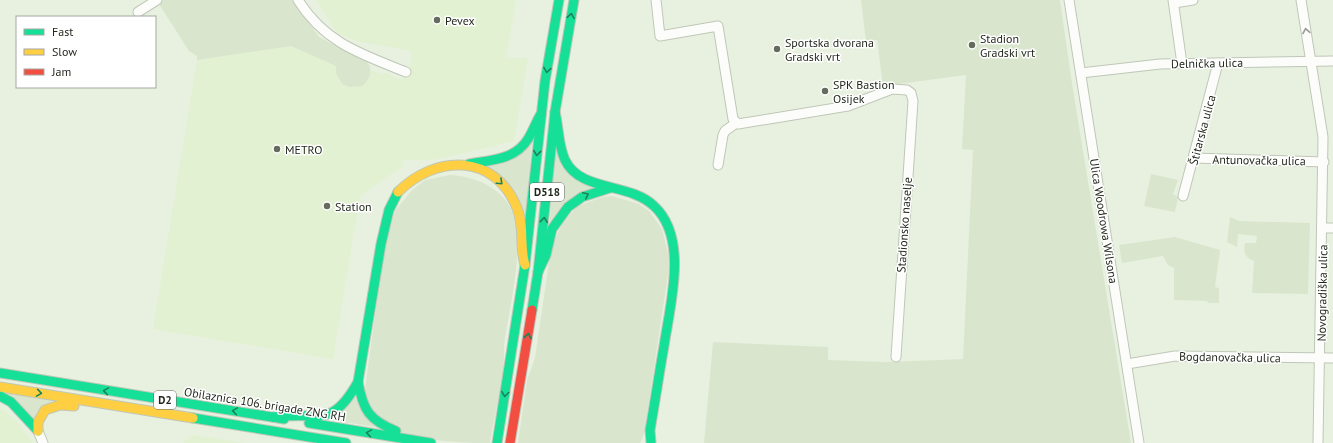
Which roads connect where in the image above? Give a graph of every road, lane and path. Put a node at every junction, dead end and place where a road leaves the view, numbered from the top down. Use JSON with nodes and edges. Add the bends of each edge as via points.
{"nodes":[{"id":1,"x":157,"y":0,"type":"edge"},
{"id":2,"x":298,"y":0,"type":"edge"},
{"id":3,"x":560,"y":0,"type":"edge"},
{"id":4,"x":574,"y":0,"type":"edge"},
{"id":5,"x":656,"y":0,"type":"edge"},
{"id":6,"x":1069,"y":0,"type":"edge"},
{"id":7,"x":1193,"y":0,"type":"edge"},
{"id":8,"x":1301,"y":0,"type":"edge"},
{"id":9,"x":1173,"y":1,"type":"edge"},
{"id":10,"x":138,"y":12,"type":"dead end"},
{"id":11,"x":1312,"y":61,"type":"junction"},
{"id":12,"x":1333,"y":61,"type":"edge"},
{"id":13,"x":1218,"y":63,"type":"junction"},
{"id":14,"x":1182,"y":64,"type":"junction"},
{"id":15,"x":406,"y":72,"type":"dead end"},
{"id":16,"x":1081,"y":73,"type":"junction"},
{"id":17,"x":555,"y":112,"type":"junction"},
{"id":18,"x":541,"y":114,"type":"junction"},
{"id":19,"x":736,"y":123,"type":"junction"},
{"id":20,"x":1194,"y":158,"type":"junction"},
{"id":21,"x":1324,"y":162,"type":"junction"},
{"id":22,"x":466,"y":165,"type":"junction"},
{"id":23,"x":718,"y":165,"type":"dead end"},
{"id":24,"x":612,"y":188,"type":"junction"},
{"id":25,"x":1183,"y":196,"type":"dead end"},
{"id":26,"x":1323,"y":228,"type":"junction"},
{"id":27,"x":1333,"y":228,"type":"edge"},
{"id":28,"x":525,"y":264,"type":"junction"},
{"id":29,"x":538,"y":272,"type":"junction"},
{"id":30,"x":896,"y":357,"type":"dead end"},
{"id":31,"x":1320,"y":358,"type":"junction"},
{"id":32,"x":1333,"y":358,"type":"edge"},
{"id":33,"x":1127,"y":364,"type":"junction"},
{"id":34,"x":0,"y":373,"type":"edge"},
{"id":35,"x":358,"y":382,"type":"junction"},
{"id":36,"x":0,"y":387,"type":"edge"},
{"id":37,"x":0,"y":396,"type":"edge"},
{"id":38,"x":114,"y":405,"type":"junction"},
{"id":39,"x":273,"y":417,"type":"junction"},
{"id":40,"x":270,"y":430,"type":"junction"},
{"id":41,"x":650,"y":430,"type":"junction"},
{"id":42,"x":38,"y":431,"type":"junction"},
{"id":43,"x":422,"y":441,"type":"junction"},
{"id":44,"x":43,"y":443,"type":"edge"},
{"id":45,"x":300,"y":443,"type":"edge"},
{"id":46,"x":346,"y":443,"type":"edge"},
{"id":47,"x":431,"y":443,"type":"edge"},
{"id":48,"x":497,"y":443,"type":"edge"},
{"id":49,"x":510,"y":443,"type":"edge"},
{"id":50,"x":643,"y":443,"type":"edge"},
{"id":51,"x":651,"y":443,"type":"edge"},
{"id":52,"x":1139,"y":443,"type":"edge"},
{"id":53,"x":1318,"y":443,"type":"edge"}],
"edges":[{"from":1,"to":10,"type":"street"},
{"from":2,"to":15,"type":"street","via":[[316,25],[329,36]]},
{"from":3,"to":18,"type":"main road","number":"D518","one_way":true},
{"from":17,"to":4,"type":"main road","number":"D518","one_way":true},
{"from":5,"to":19,"type":"street","via":[[660,36],[718,26],[733,119]]},
{"from":6,"to":16,"type":"street","name":"Ulica Woodrowa Wilsona"},
{"from":7,"to":9,"type":"street"},
{"from":11,"to":8,"type":"street","name":"Novogradiška ulica","one_way":true},
{"from":9,"to":14,"type":"street"},
{"from":11,"to":12,"type":"street","name":"Delnička ulica"},
{"from":11,"to":13,"type":"street","name":"Delnička ulica"},
{"from":11,"to":21,"type":"street","name":"Novogradiška ulica","via":[[1322,127]]},
{"from":13,"to":14,"type":"street","name":"Delnička ulica"},
{"from":13,"to":20,"type":"street","name":"Štitarska ulica"},
{"from":14,"to":16,"type":"street","name":"Delnička ulica","via":[[1124,67]]},
{"from":16,"to":33,"type":"street","name":"Ulica Woodrowa Wilsona"},
{"from":17,"to":24,"type":"main road","via":[[560,126],[563,156],[570,167],[580,177],[594,184]]},
{"from":29,"to":17,"type":"main road","number":"D518","one_way":true},
{"from":18,"to":22,"type":"main road","via":[[528,140],[511,156]]},
{"from":18,"to":28,"type":"main road","number":"D518","one_way":true},
{"from":19,"to":23,"type":"street","via":[[723,135]]},
{"from":19,"to":30,"type":"street","name":"Stadionsko naselje","via":[[848,106],[892,89],[907,90],[911,93]]},
{"from":20,"to":21,"type":"street","name":"Antunovačka ulica"},
{"from":20,"to":25,"type":"street","name":"Štitarska ulica"},
{"from":21,"to":26,"type":"street","name":"Novogradiška ulica"},
{"from":22,"to":28,"type":"main road","one_way":true,"via":[[496,177],[509,192],[520,214],[520,251]]},
{"from":22,"to":35,"type":"main road","via":[[440,166],[425,171],[405,184],[391,205],[381,244]]},
{"from":29,"to":24,"type":"main road","one_way":true,"via":[[546,255],[552,229],[568,207],[595,191]]},
{"from":24,"to":41,"type":"main road","via":[[632,192],[658,209],[667,222],[676,260]]},
{"from":26,"to":27,"type":"street"},
{"from":26,"to":31,"type":"street","name":"Novogradiška ulica"},
{"from":28,"to":48,"type":"main road","number":"D518","one_way":true},
{"from":49,"to":29,"type":"main road","number":"D518","one_way":true},
{"from":31,"to":32,"type":"street","name":"Bogdanovačka ulica"},
{"from":31,"to":33,"type":"street","name":"Bogdanovačka ulica","via":[[1180,356]]},
{"from":31,"to":53,"type":"street","name":"Novogradiška ulica"},
{"from":33,"to":52,"type":"street","name":"Ulica Woodrowa Wilsona"},
{"from":39,"to":34,"type":"main road","name":"Obilaznica 106. brigade ZNG RH","number":"D2","one_way":true},
{"from":35,"to":39,"type":"main road","via":[[351,396],[336,412],[316,417],[292,414]]},
{"from":35,"to":43,"type":"main road","via":[[363,404],[371,418],[380,426]]},
{"from":36,"to":38,"type":"main road","name":"Obilaznica 106. brigade ZNG RH","number":"D2","one_way":true},
{"from":37,"to":42,"type":"main road","via":[[11,402]]},
{"from":38,"to":40,"type":"main road","name":"Obilaznica 106. brigade ZNG RH","number":"D2"},
{"from":38,"to":42,"type":"main road","via":[[51,407],[41,416]]},
{"from":43,"to":39,"type":"main road","name":"Obilaznica 106. brigade ZNG RH","number":"D2","one_way":true},
{"from":40,"to":45,"type":"main road"},
{"from":40,"to":46,"type":"main road","name":"Obilaznica 106. brigade ZNG RH","number":"D2"},
{"from":41,"to":50,"type":"main road"},
{"from":41,"to":51,"type":"main road"},
{"from":42,"to":44,"type":"street"},
{"from":43,"to":47,"type":"main road","name":"Obilaznica 106. brigade ZNG RH","number":"D2"}]}
